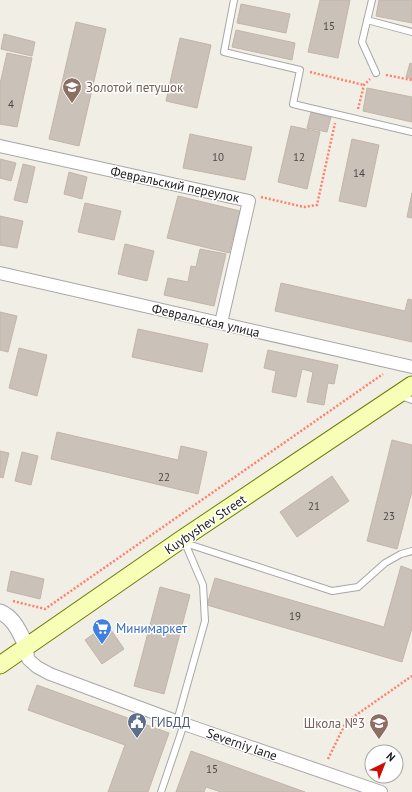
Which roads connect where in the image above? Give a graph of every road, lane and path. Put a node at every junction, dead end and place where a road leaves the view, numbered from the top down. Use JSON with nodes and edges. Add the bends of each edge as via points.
{"nodes":[{"id":1,"x":234,"y":0,"type":"edge"},
{"id":2,"x":372,"y":0,"type":"edge"},
{"id":3,"x":367,"y":20,"type":"junction"},
{"id":4,"x":412,"y":32,"type":"edge"},
{"id":5,"x":300,"y":70,"type":"junction"},
{"id":6,"x":376,"y":72,"type":"junction"},
{"id":7,"x":412,"y":80,"type":"edge"},
{"id":8,"x":364,"y":85,"type":"junction"},
{"id":9,"x":336,"y":115,"type":"junction"},
{"id":10,"x":355,"y":119,"type":"junction"},
{"id":11,"x":412,"y":132,"type":"edge"},
{"id":12,"x":0,"y":146,"type":"edge"},
{"id":13,"x":249,"y":200,"type":"junction"},
{"id":14,"x":0,"y":273,"type":"edge"},
{"id":15,"x":221,"y":323,"type":"junction"},
{"id":16,"x":407,"y":366,"type":"edge"},
{"id":17,"x":412,"y":385,"type":"edge"},
{"id":18,"x":404,"y":398,"type":"edge"},
{"id":19,"x":184,"y":541,"type":"junction"},
{"id":20,"x":412,"y":551,"type":"edge"},
{"id":21,"x":5,"y":606,"type":"edge"},
{"id":22,"x":27,"y":647,"type":"junction"},
{"id":23,"x":0,"y":666,"type":"edge"},
{"id":24,"x":412,"y":676,"type":"edge"},
{"id":25,"x":181,"y":723,"type":"junction"},
{"id":26,"x":322,"y":771,"type":"junction"},
{"id":27,"x":162,"y":792,"type":"edge"},
{"id":28,"x":381,"y":792,"type":"edge"}],
"edges":[{"from":1,"to":5,"type":"lane","via":[[224,52]]},
{"from":2,"to":3,"type":"lane"},
{"from":3,"to":4,"type":"lane"},
{"from":3,"to":6,"type":"lane","via":[[362,42]]},
{"from":5,"to":8,"type":"path"},
{"from":5,"to":9,"type":"lane","via":[[293,104]]},
{"from":6,"to":7,"type":"path"},
{"from":6,"to":8,"type":"path"},
{"from":8,"to":10,"type":"path"},
{"from":9,"to":10,"type":"lane"},
{"from":9,"to":13,"type":"path","via":[[317,205],[304,207],[259,196]]},
{"from":10,"to":11,"type":"lane"},
{"from":12,"to":13,"type":"street","name":"Февральский переулок"},
{"from":13,"to":15,"type":"street","name":"Февральский переулок"},
{"from":14,"to":15,"type":"street","name":"Февральская улица"},
{"from":15,"to":16,"type":"street","name":"Февральская улица"},
{"from":16,"to":21,"type":"path","via":[[381,375],[45,609]]},
{"from":17,"to":18,"type":"main road","name":"Kuybyshev Street"},
{"from":18,"to":19,"type":"main road","name":"Kuybyshev Street"},
{"from":19,"to":20,"type":"lane","via":[[332,591],[358,587],[385,563]]},
{"from":19,"to":22,"type":"main road","name":"Kuybyshev Street"},
{"from":19,"to":25,"type":"lane","via":[[203,584],[205,620]]},
{"from":21,"to":22,"type":"street","via":[[7,615],[15,624]]},
{"from":22,"to":23,"type":"main road","name":"Kuybyshev Street"},
{"from":22,"to":25,"type":"street","name":"Severniy lane","via":[[28,659],[50,674]]},
{"from":24,"to":26,"type":"path","via":[[346,722]]},
{"from":25,"to":26,"type":"street","name":"Severniy lane"},
{"from":25,"to":27,"type":"lane"},
{"from":26,"to":28,"type":"street","name":"Severniy lane"}]}
